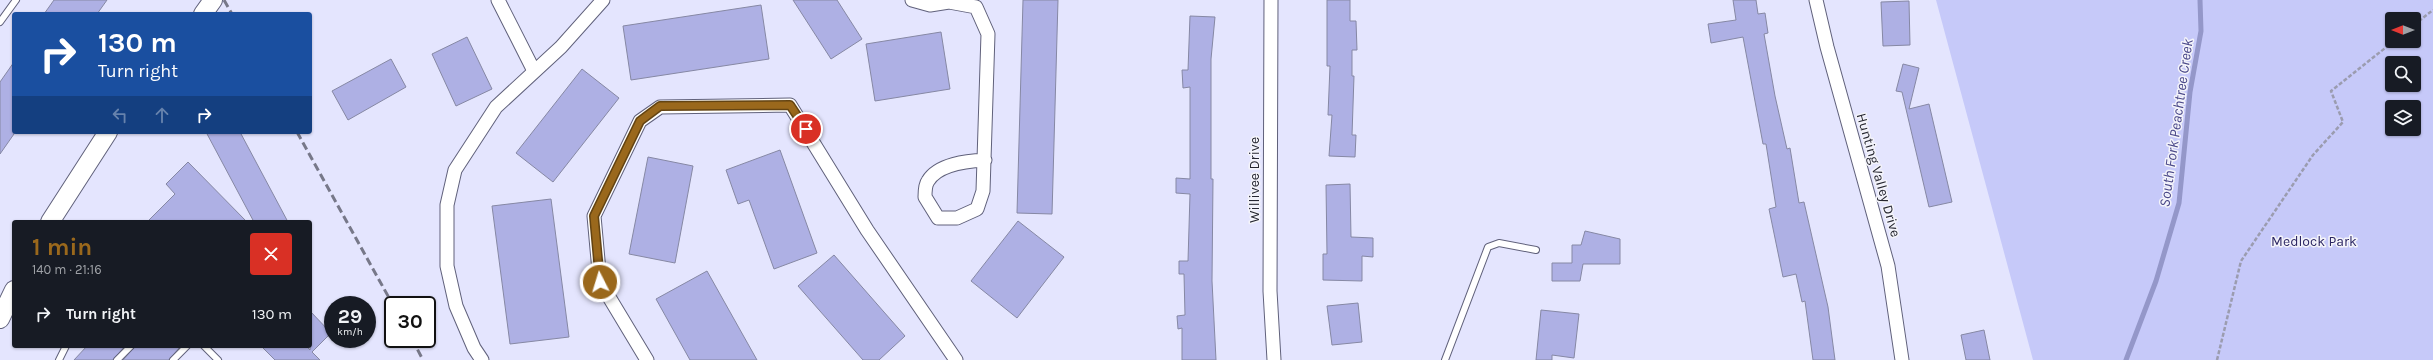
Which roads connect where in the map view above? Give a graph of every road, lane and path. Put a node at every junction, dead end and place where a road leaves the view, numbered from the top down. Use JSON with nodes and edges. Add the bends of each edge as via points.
{"nodes":[{"id":1,"x":16,"y":0,"type":"edge"},
{"id":2,"x":213,"y":0,"type":"edge"},
{"id":3,"x":498,"y":0,"type":"edge"},
{"id":4,"x":603,"y":0,"type":"edge"},
{"id":5,"x":912,"y":0,"type":"edge"},
{"id":6,"x":1271,"y":0,"type":"edge"},
{"id":7,"x":1816,"y":0,"type":"edge"},
{"id":8,"x":930,"y":3,"type":"edge"},
{"id":9,"x":978,"y":3,"type":"edge"},
{"id":10,"x":2433,"y":10,"type":"edge"},
{"id":11,"x":204,"y":12,"type":"edge"},
{"id":12,"x":1,"y":18,"type":"edge"},
{"id":13,"x":2421,"y":19,"type":"edge"},
{"id":14,"x":2385,"y":48,"type":"edge"},
{"id":15,"x":534,"y":71,"type":"junction"},
{"id":16,"x":107,"y":134,"type":"edge"},
{"id":17,"x":984,"y":160,"type":"junction"},
{"id":18,"x":51,"y":220,"type":"edge"},
{"id":19,"x":1536,"y":250,"type":"dead end"},
{"id":20,"x":12,"y":294,"type":"edge"},
{"id":21,"x":0,"y":319,"type":"edge"},
{"id":22,"x":65,"y":348,"type":"edge"},
{"id":23,"x":129,"y":348,"type":"edge"},
{"id":24,"x":185,"y":348,"type":"edge"},
{"id":25,"x":206,"y":348,"type":"edge"},
{"id":26,"x":59,"y":360,"type":"edge"},
{"id":27,"x":118,"y":360,"type":"edge"},
{"id":28,"x":173,"y":360,"type":"edge"},
{"id":29,"x":218,"y":360,"type":"edge"},
{"id":30,"x":482,"y":360,"type":"edge"},
{"id":31,"x":647,"y":360,"type":"edge"},
{"id":32,"x":956,"y":360,"type":"edge"},
{"id":33,"x":1274,"y":360,"type":"edge"},
{"id":34,"x":1445,"y":360,"type":"edge"},
{"id":35,"x":1902,"y":360,"type":"edge"},
{"id":36,"x":2217,"y":360,"type":"edge"}],
"edges":[{"from":1,"to":12,"type":"lane"},
{"from":2,"to":11,"type":"main road"},
{"from":3,"to":15,"type":"street"},
{"from":4,"to":15,"type":"street"},
{"from":5,"to":8,"type":"street"},
{"from":6,"to":33,"type":"street","name":"Willivee Drive","via":[[1270,291]]},
{"from":7,"to":35,"type":"street","name":"Hunting Valley Drive","via":[[1888,266]]},
{"from":8,"to":9,"type":"street"},
{"from":9,"to":17,"type":"street","via":[[988,34]]},
{"from":10,"to":13,"type":"path"},
{"from":14,"to":36,"type":"path","via":[[2331,91],[2343,122],[2313,155],[2241,262]]},
{"from":15,"to":30,"type":"street","via":[[496,106],[455,170],[447,205],[447,266],[456,306],[474,348]]},
{"from":16,"to":18,"type":"main road"},
{"from":17,"to":17,"type":"street","via":[[983,191],[977,209],[957,218],[938,218],[925,197],[928,181],[943,168],[962,162]]},
{"from":19,"to":34,"type":"lane","via":[[1499,243],[1488,247]]},
{"from":20,"to":21,"type":"main road"},
{"from":22,"to":26,"type":"lane"},
{"from":23,"to":27,"type":"lane"},
{"from":24,"to":28,"type":"lane"},
{"from":25,"to":29,"type":"lane"},
{"from":31,"to":32,"type":"street","via":[[600,282],[594,216],[640,121],[660,106],[790,105],[867,230]]}]}
